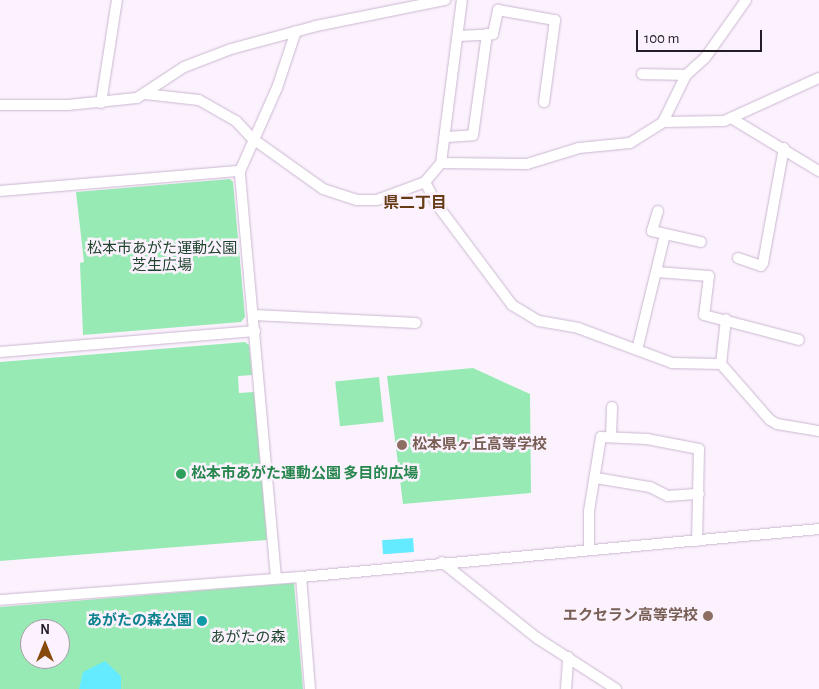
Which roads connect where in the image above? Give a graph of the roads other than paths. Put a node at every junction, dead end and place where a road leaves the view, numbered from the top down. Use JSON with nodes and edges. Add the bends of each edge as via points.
{"nodes":[{"id":1,"x":118,"y":0,"type":"edge"},
{"id":2,"x":445,"y":0,"type":"edge"},
{"id":3,"x":462,"y":0,"type":"edge"},
{"id":4,"x":746,"y":0,"type":"edge"},
{"id":5,"x":296,"y":31,"type":"junction"},
{"id":6,"x":487,"y":34,"type":"junction"},
{"id":7,"x":459,"y":36,"type":"junction"},
{"id":8,"x":642,"y":74,"type":"dead end"},
{"id":9,"x":686,"y":75,"type":"junction"},
{"id":10,"x":819,"y":78,"type":"edge"},
{"id":11,"x":145,"y":94,"type":"junction"},
{"id":12,"x":544,"y":102,"type":"dead end"},
{"id":13,"x":101,"y":103,"type":"junction"},
{"id":14,"x":0,"y":105,"type":"edge"},
{"id":15,"x":731,"y":118,"type":"junction"},
{"id":16,"x":663,"y":122,"type":"junction"},
{"id":17,"x":447,"y":137,"type":"junction"},
{"id":18,"x":253,"y":139,"type":"junction"},
{"id":19,"x":784,"y":148,"type":"junction"},
{"id":20,"x":442,"y":163,"type":"junction"},
{"id":21,"x":240,"y":171,"type":"junction"},
{"id":22,"x":819,"y":171,"type":"edge"},
{"id":23,"x":425,"y":182,"type":"junction"},
{"id":24,"x":0,"y":191,"type":"edge"},
{"id":25,"x":658,"y":211,"type":"dead end"},
{"id":26,"x":665,"y":234,"type":"junction"},
{"id":27,"x":701,"y":242,"type":"dead end"},
{"id":28,"x":738,"y":258,"type":"dead end"},
{"id":29,"x":657,"y":272,"type":"junction"},
{"id":30,"x":254,"y":316,"type":"junction"},
{"id":31,"x":726,"y":319,"type":"junction"},
{"id":32,"x":416,"y":323,"type":"dead end"},
{"id":33,"x":255,"y":331,"type":"junction"},
{"id":34,"x":800,"y":340,"type":"dead end"},
{"id":35,"x":637,"y":350,"type":"junction"},
{"id":36,"x":0,"y":352,"type":"edge"},
{"id":37,"x":722,"y":364,"type":"junction"},
{"id":38,"x":612,"y":407,"type":"dead end"},
{"id":39,"x":819,"y":431,"type":"edge"},
{"id":40,"x":611,"y":437,"type":"junction"},
{"id":41,"x":596,"y":478,"type":"junction"},
{"id":42,"x":699,"y":494,"type":"junction"},
{"id":43,"x":819,"y":529,"type":"edge"},
{"id":44,"x":697,"y":541,"type":"junction"},
{"id":45,"x":589,"y":550,"type":"junction"},
{"id":46,"x":442,"y":562,"type":"junction"},
{"id":47,"x":302,"y":577,"type":"junction"},
{"id":48,"x":276,"y":578,"type":"junction"},
{"id":49,"x":0,"y":600,"type":"edge"},
{"id":50,"x":568,"y":657,"type":"junction"},
{"id":51,"x":310,"y":689,"type":"edge"},
{"id":52,"x":566,"y":689,"type":"edge"},
{"id":53,"x":616,"y":689,"type":"edge"}],
"edges":[{"from":1,"to":13,"type":"street"},
{"from":2,"to":5,"type":"street"},
{"from":3,"to":7,"type":"street"},
{"from":4,"to":9,"type":"street","via":[[705,58]]},
{"from":5,"to":11,"type":"street","via":[[231,49],[184,67]]},
{"from":5,"to":18,"type":"street","via":[[277,88]]},
{"from":6,"to":7,"type":"street"},
{"from":6,"to":12,"type":"street","via":[[495,30],[498,10],[555,20]]},
{"from":6,"to":17,"type":"street","via":[[473,135]]},
{"from":7,"to":17,"type":"street"},
{"from":8,"to":9,"type":"street"},
{"from":9,"to":16,"type":"street"},
{"from":10,"to":15,"type":"street"},
{"from":11,"to":13,"type":"street"},
{"from":11,"to":18,"type":"street","via":[[199,100],[236,121]]},
{"from":13,"to":14,"type":"street"},
{"from":15,"to":16,"type":"street","via":[[724,121]]},
{"from":15,"to":19,"type":"street"},
{"from":16,"to":20,"type":"street","via":[[630,143],[580,148],[527,164]]},
{"from":17,"to":20,"type":"street"},
{"from":18,"to":21,"type":"street"},
{"from":18,"to":23,"type":"street","via":[[323,189],[357,200],[396,196]]},
{"from":19,"to":22,"type":"street"},
{"from":19,"to":28,"type":"street","via":[[763,263],[761,266]]},
{"from":20,"to":23,"type":"street"},
{"from":21,"to":24,"type":"street"},
{"from":21,"to":30,"type":"street"},
{"from":23,"to":35,"type":"street","via":[[438,206],[512,304],[538,321],[578,328]]},
{"from":25,"to":26,"type":"street","via":[[652,231]]},
{"from":26,"to":27,"type":"street"},
{"from":26,"to":29,"type":"street"},
{"from":29,"to":31,"type":"street","via":[[709,276],[703,313]]},
{"from":29,"to":35,"type":"street"},
{"from":30,"to":32,"type":"street"},
{"from":30,"to":33,"type":"street"},
{"from":31,"to":34,"type":"street","via":[[766,333]]},
{"from":31,"to":37,"type":"street"},
{"from":33,"to":36,"type":"street"},
{"from":33,"to":48,"type":"street"},
{"from":35,"to":37,"type":"street","via":[[677,364]]},
{"from":37,"to":39,"type":"street","via":[[770,420]]},
{"from":38,"to":40,"type":"street"},
{"from":40,"to":41,"type":"street","via":[[601,437]]},
{"from":40,"to":42,"type":"street","via":[[698,447]]},
{"from":41,"to":42,"type":"street","via":[[650,487],[668,496]]},
{"from":41,"to":45,"type":"street","via":[[589,512]]},
{"from":42,"to":44,"type":"street"},
{"from":43,"to":44,"type":"street"},
{"from":44,"to":45,"type":"street"},
{"from":45,"to":46,"type":"street"},
{"from":46,"to":47,"type":"street"},
{"from":46,"to":50,"type":"street","via":[[537,638]]},
{"from":47,"to":48,"type":"street"},
{"from":47,"to":51,"type":"street"},
{"from":48,"to":49,"type":"street"},
{"from":50,"to":52,"type":"street"},
{"from":50,"to":53,"type":"street"}]}
